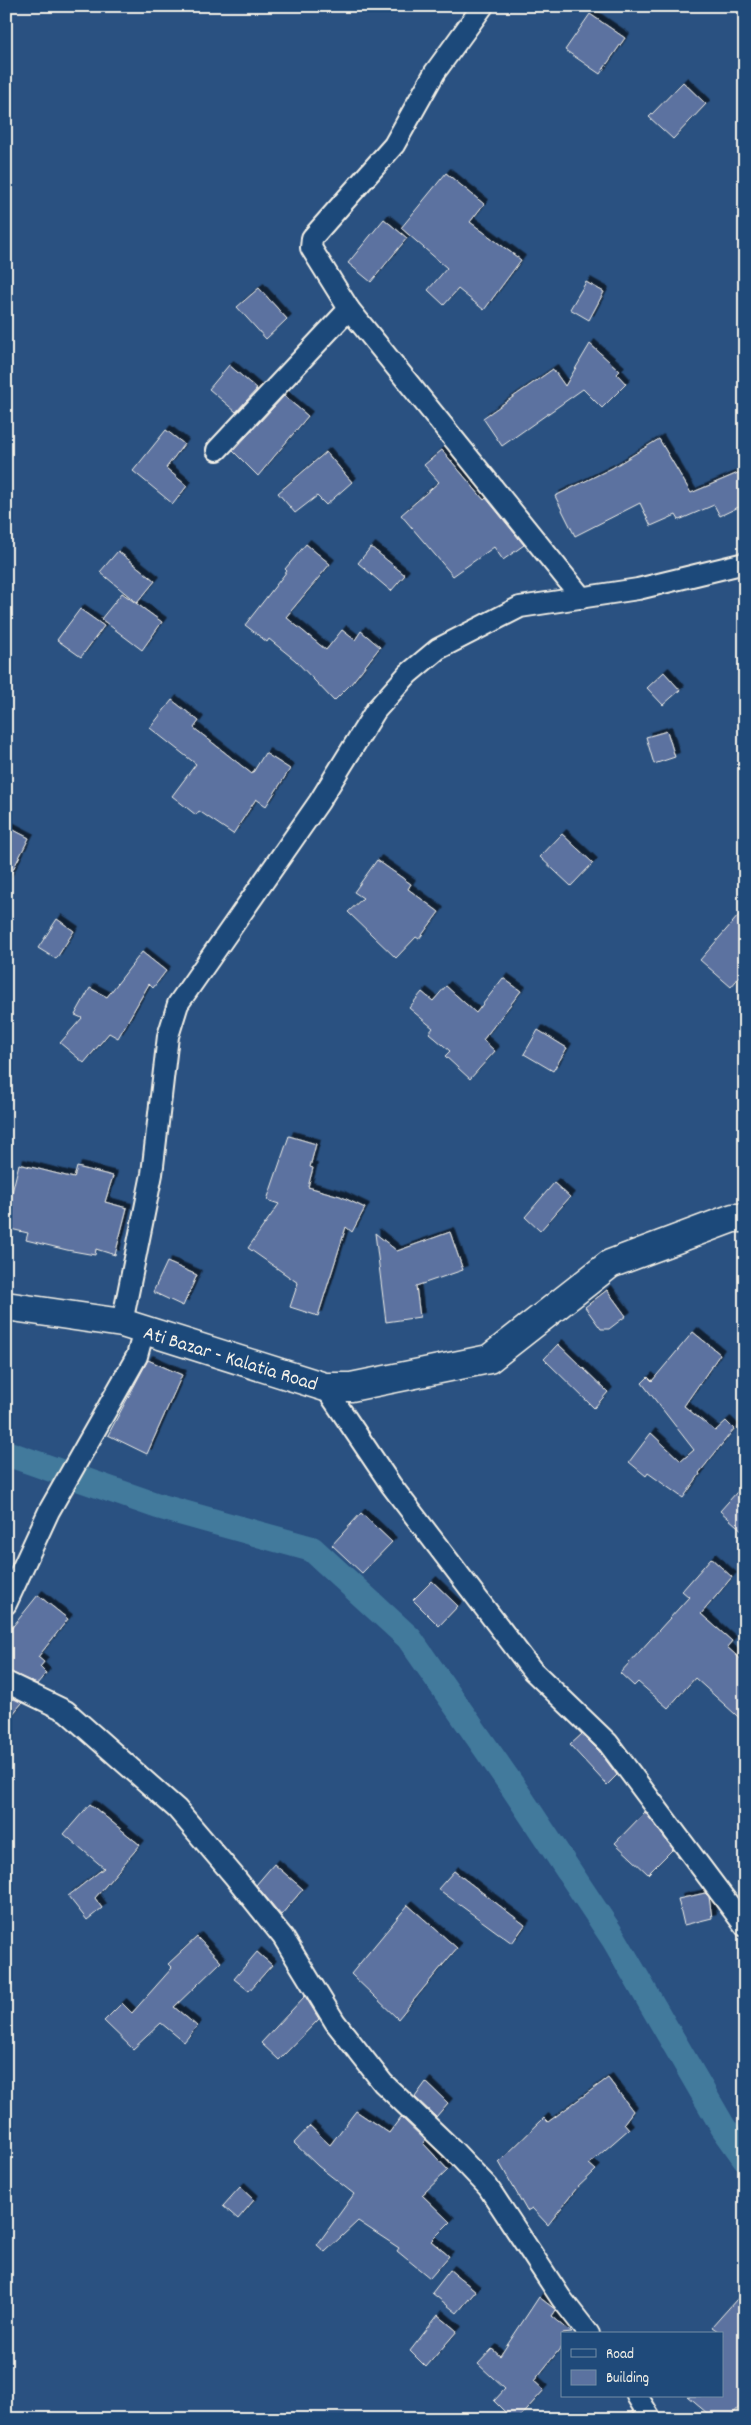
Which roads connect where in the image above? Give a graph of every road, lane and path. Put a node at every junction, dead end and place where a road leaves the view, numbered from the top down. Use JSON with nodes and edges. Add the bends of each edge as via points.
{"nodes":[{"id":1,"x":482,"y":6,"type":"edge"},
{"id":2,"x":349,"y":309,"type":"junction"},
{"id":3,"x":217,"y":450,"type":"dead end"},
{"id":4,"x":745,"y":563,"type":"edge"},
{"id":5,"x":582,"y":598,"type":"junction"},
{"id":6,"x":745,"y":1218,"type":"edge"},
{"id":7,"x":6,"y":1306,"type":"edge"},
{"id":8,"x":133,"y":1326,"type":"junction"},
{"id":9,"x":325,"y":1387,"type":"junction"},
{"id":10,"x":6,"y":1604,"type":"edge"},
{"id":11,"x":6,"y":1682,"type":"edge"},
{"id":12,"x":745,"y":1926,"type":"edge"},
{"id":13,"x":587,"y":2332,"type":"edge"},
{"id":14,"x":638,"y":2398,"type":"edge"},
{"id":15,"x":651,"y":2419,"type":"edge"}],
"edges":[{"from":1,"to":2,"type":"street","via":[[435,72],[394,145],[312,238],[311,248]]},
{"from":2,"to":3,"type":"street"},
{"from":2,"to":5,"type":"street"},
{"from":4,"to":5,"type":"street","via":[[647,587]]},
{"from":5,"to":8,"type":"street","via":[[520,607],[438,649],[408,674],[376,710],[319,802],[178,1004],[168,1036]]},
{"from":6,"to":9,"type":"main road","name":"Ati Bazar - Kalatia Road","via":[[733,1218],[610,1264],[489,1359],[350,1387]]},
{"from":7,"to":8,"type":"main road","name":"Ati Bazar - Kalatia Road"},
{"from":8,"to":9,"type":"main road","name":"Ati Bazar - Kalatia Road"},
{"from":8,"to":10,"type":"street","via":[[137,1356],[49,1511]]},
{"from":9,"to":12,"type":"street","via":[[391,1485],[532,1670],[608,1743]]},
{"from":11,"to":13,"type":"street","via":[[66,1711],[177,1809],[283,1937],[335,2022],[383,2083],[488,2187],[561,2298]]},
{"from":14,"to":15,"type":"street"}]}
